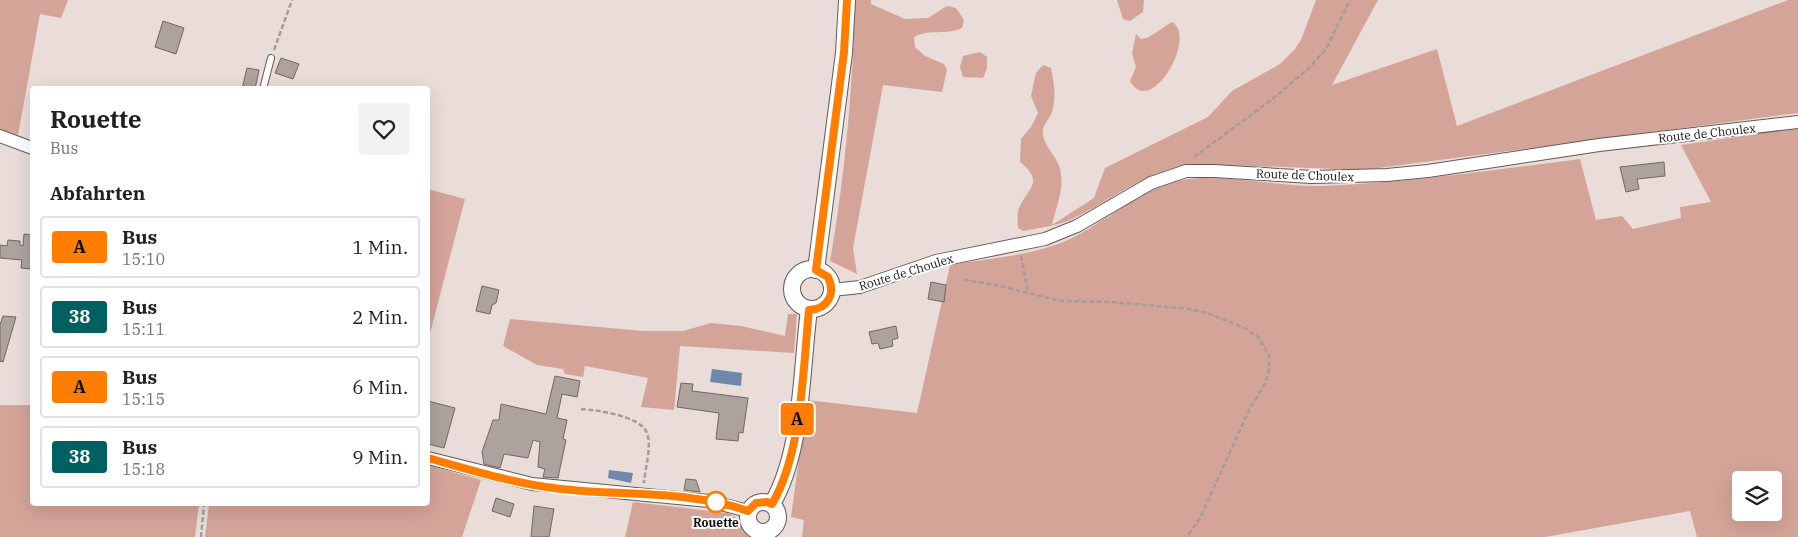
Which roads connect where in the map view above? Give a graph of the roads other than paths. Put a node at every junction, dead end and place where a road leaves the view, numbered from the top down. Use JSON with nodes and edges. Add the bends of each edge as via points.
{"nodes":[{"id":1,"x":847,"y":0,"type":"edge"},
{"id":2,"x":271,"y":58,"type":"road end"},
{"id":3,"x":264,"y":86,"type":"edge"},
{"id":4,"x":1798,"y":122,"type":"edge"},
{"id":5,"x":0,"y":136,"type":"edge"},
{"id":6,"x":30,"y":147,"type":"edge"},
{"id":7,"x":816,"y":270,"type":"junction"},
{"id":8,"x":832,"y":290,"type":"junction"},
{"id":9,"x":809,"y":310,"type":"junction"},
{"id":10,"x":430,"y":458,"type":"edge"},
{"id":11,"x":772,"y":504,"type":"junction"},
{"id":12,"x":748,"y":511,"type":"junction"},
{"id":13,"x":769,"y":534,"type":"edge"}],
"edges":[{"from":1,"to":7,"type":"street","via":[[844,52]]},
{"from":2,"to":3,"type":"lane"},
{"from":4,"to":8,"type":"street","name":"Route de Choulex","via":[[1599,145],[1387,175],[1312,177],[1186,171],[1151,183],[1061,234],[936,261],[860,286]]},
{"from":5,"to":6,"type":"street"},
{"from":7,"to":8,"type":"street","via":[[828,277]]},
{"from":7,"to":9,"type":"street","via":[[796,276],[791,290],[796,303]]},
{"from":8,"to":9,"type":"street","via":[[827,302]]},
{"from":9,"to":11,"type":"street","via":[[792,456],[785,480]]},
{"from":10,"to":12,"type":"street","via":[[532,484],[718,502]]},
{"from":11,"to":12,"type":"street","via":[[756,503]]},
{"from":11,"to":13,"type":"street","via":[[778,516]]},
{"from":12,"to":13,"type":"street","via":[[747,518],[754,530]]}]}
